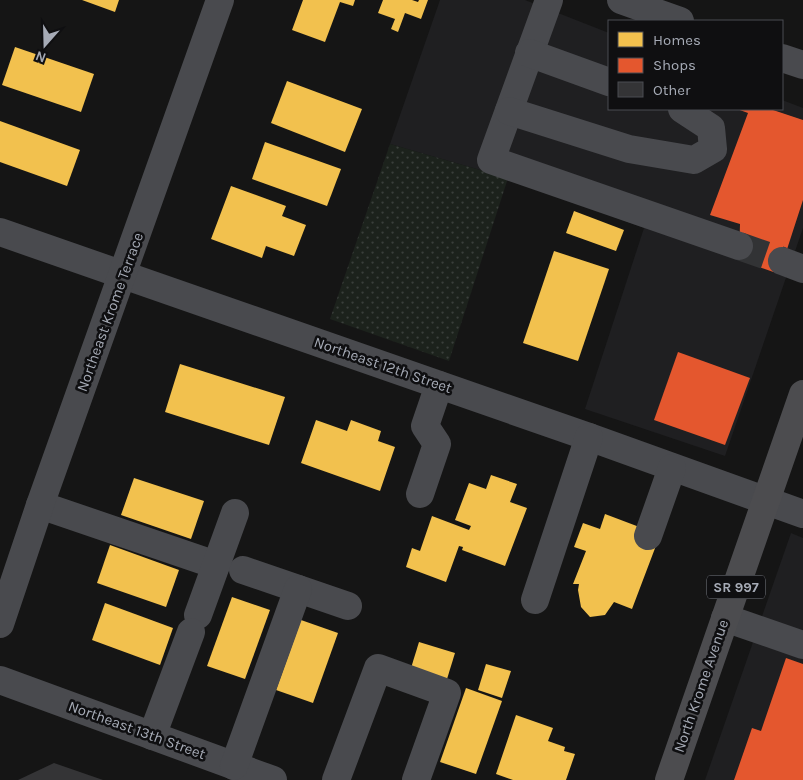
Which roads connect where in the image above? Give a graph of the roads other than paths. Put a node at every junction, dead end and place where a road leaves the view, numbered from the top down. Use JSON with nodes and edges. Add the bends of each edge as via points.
{"nodes":[{"id":1,"x":220,"y":0,"type":"edge"},
{"id":2,"x":549,"y":0,"type":"edge"},
{"id":3,"x":621,"y":0,"type":"edge"},
{"id":4,"x":677,"y":20,"type":"edge"},
{"id":5,"x":529,"y":52,"type":"junction"},
{"id":6,"x":783,"y":58,"type":"edge"},
{"id":7,"x":803,"y":65,"type":"edge"},
{"id":8,"x":608,"y":82,"type":"edge"},
{"id":9,"x":684,"y":110,"type":"edge"},
{"id":10,"x":509,"y":111,"type":"junction"},
{"id":11,"x":0,"y":232,"type":"edge"},
{"id":12,"x":739,"y":246,"type":"tunnel mouth"},
{"id":13,"x":123,"y":275,"type":"junction"},
{"id":14,"x":439,"y":385,"type":"junction"},
{"id":15,"x":803,"y":394,"type":"edge"},
{"id":16,"x":589,"y":437,"type":"junction"},
{"id":17,"x":672,"y":468,"type":"junction"},
{"id":18,"x":420,"y":494,"type":"dead end"},
{"id":19,"x":766,"y":501,"type":"junction"},
{"id":20,"x":40,"y":505,"type":"junction"},
{"id":21,"x":235,"y":513,"type":"dead end"},
{"id":22,"x":803,"y":514,"type":"edge"},
{"id":23,"x":648,"y":536,"type":"dead end"},
{"id":24,"x":216,"y":565,"type":"junction"},
{"id":25,"x":243,"y":570,"type":"dead end"},
{"id":26,"x":298,"y":589,"type":"junction"},
{"id":27,"x":535,"y":600,"type":"dead end"},
{"id":28,"x":348,"y":606,"type":"dead end"},
{"id":29,"x":725,"y":618,"type":"junction"},
{"id":30,"x":0,"y":624,"type":"edge"},
{"id":31,"x":803,"y":645,"type":"edge"},
{"id":32,"x":0,"y":680,"type":"edge"},
{"id":33,"x":152,"y":736,"type":"junction"},
{"id":34,"x":225,"y":769,"type":"edge"},
{"id":35,"x":273,"y":780,"type":"edge"},
{"id":36,"x":336,"y":780,"type":"edge"},
{"id":37,"x":416,"y":780,"type":"edge"},
{"id":38,"x":669,"y":780,"type":"edge"}],
"edges":[{"from":1,"to":13,"type":"street","name":"Northeast Krome Terrace"},
{"from":2,"to":5,"type":"street"},
{"from":3,"to":4,"type":"street"},
{"from":5,"to":8,"type":"street"},
{"from":5,"to":10,"type":"street"},
{"from":6,"to":7,"type":"street"},
{"from":9,"to":10,"type":"street","via":[[711,128],[713,148],[694,160],[629,149]]},
{"from":10,"to":12,"type":"street","via":[[492,160]]},
{"from":11,"to":13,"type":"street","name":"Northeast 12th Street"},
{"from":13,"to":14,"type":"street","name":"Northeast 12th Street"},
{"from":13,"to":20,"type":"street","name":"Northeast Krome Terrace"},
{"from":14,"to":16,"type":"street","name":"Northeast 12th Street"},
{"from":14,"to":18,"type":"street","via":[[426,426],[437,444]]},
{"from":15,"to":19,"type":"highway","name":"North Krome Avenue","number":"SR 997"},
{"from":16,"to":17,"type":"street","name":"Northeast 12th Street"},
{"from":16,"to":27,"type":"street"},
{"from":17,"to":19,"type":"street","name":"Northeast 12th Street"},
{"from":17,"to":23,"type":"street"},
{"from":19,"to":22,"type":"street","name":"Northeast 12th Street"},
{"from":19,"to":29,"type":"highway","name":"North Krome Avenue","number":"SR 997"},
{"from":20,"to":24,"type":"street"},
{"from":20,"to":30,"type":"street","name":"Northeast Krome Terrace"},
{"from":21,"to":24,"type":"street"},
{"from":24,"to":33,"type":"street"},
{"from":25,"to":26,"type":"street"},
{"from":26,"to":28,"type":"street"},
{"from":26,"to":34,"type":"street"},
{"from":29,"to":31,"type":"street"},
{"from":29,"to":38,"type":"highway","name":"North Krome Avenue","number":"SR 997"},
{"from":32,"to":33,"type":"street","name":"Northeast 13th Street"},
{"from":33,"to":34,"type":"street","name":"Northeast 13th Street"},
{"from":34,"to":35,"type":"street","name":"Northeast 13th Street"},
{"from":36,"to":37,"type":"street","via":[[378,668],[447,693]]}]}
